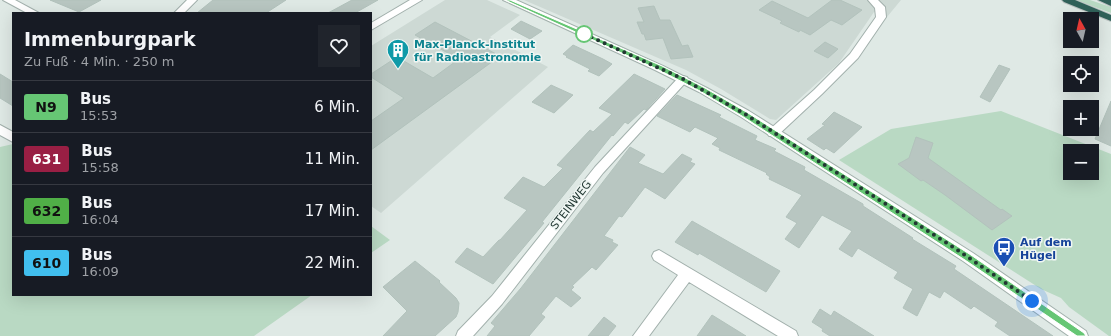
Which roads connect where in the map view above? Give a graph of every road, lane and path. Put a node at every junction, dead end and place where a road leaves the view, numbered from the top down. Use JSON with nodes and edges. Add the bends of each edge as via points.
{"nodes":[{"id":1,"x":8,"y":0,"type":"edge"},
{"id":2,"x":192,"y":0,"type":"edge"},
{"id":3,"x":416,"y":0,"type":"edge"},
{"id":4,"x":508,"y":0,"type":"edge"},
{"id":5,"x":873,"y":0,"type":"edge"},
{"id":6,"x":1067,"y":0,"type":"edge"},
{"id":7,"x":1103,"y":0,"type":"edge"},
{"id":8,"x":1111,"y":3,"type":"edge"},
{"id":9,"x":32,"y":12,"type":"edge"},
{"id":10,"x":180,"y":12,"type":"edge"},
{"id":11,"x":1111,"y":18,"type":"edge"},
{"id":12,"x":372,"y":26,"type":"edge"},
{"id":13,"x":683,"y":79,"type":"junction"},
{"id":14,"x":0,"y":129,"type":"edge"},
{"id":15,"x":773,"y":133,"type":"junction"},
{"id":16,"x":12,"y":137,"type":"edge"},
{"id":17,"x":12,"y":138,"type":"edge"},
{"id":18,"x":0,"y":141,"type":"edge"},
{"id":19,"x":659,"y":256,"type":"dead end"},
{"id":20,"x":687,"y":274,"type":"junction"},
{"id":21,"x":464,"y":336,"type":"edge"},
{"id":22,"x":640,"y":336,"type":"edge"},
{"id":23,"x":791,"y":336,"type":"edge"},
{"id":24,"x":1081,"y":336,"type":"edge"}],
"edges":[{"from":1,"to":9,"type":"street"},
{"from":2,"to":10,"type":"street"},
{"from":3,"to":12,"type":"street"},
{"from":4,"to":13,"type":"street"},
{"from":5,"to":15,"type":"street","via":[[880,7],[881,17],[854,56]]},
{"from":6,"to":11,"type":"highway"},
{"from":7,"to":8,"type":"highway"},
{"from":13,"to":15,"type":"street"},
{"from":13,"to":21,"type":"street","name":"STEINWEG","via":[[599,170],[497,300]]},
{"from":14,"to":16,"type":"street"},
{"from":15,"to":24,"type":"street","via":[[974,261]]},
{"from":17,"to":18,"type":"street"},
{"from":19,"to":20,"type":"street"},
{"from":20,"to":22,"type":"street"},
{"from":20,"to":23,"type":"street"}]}
